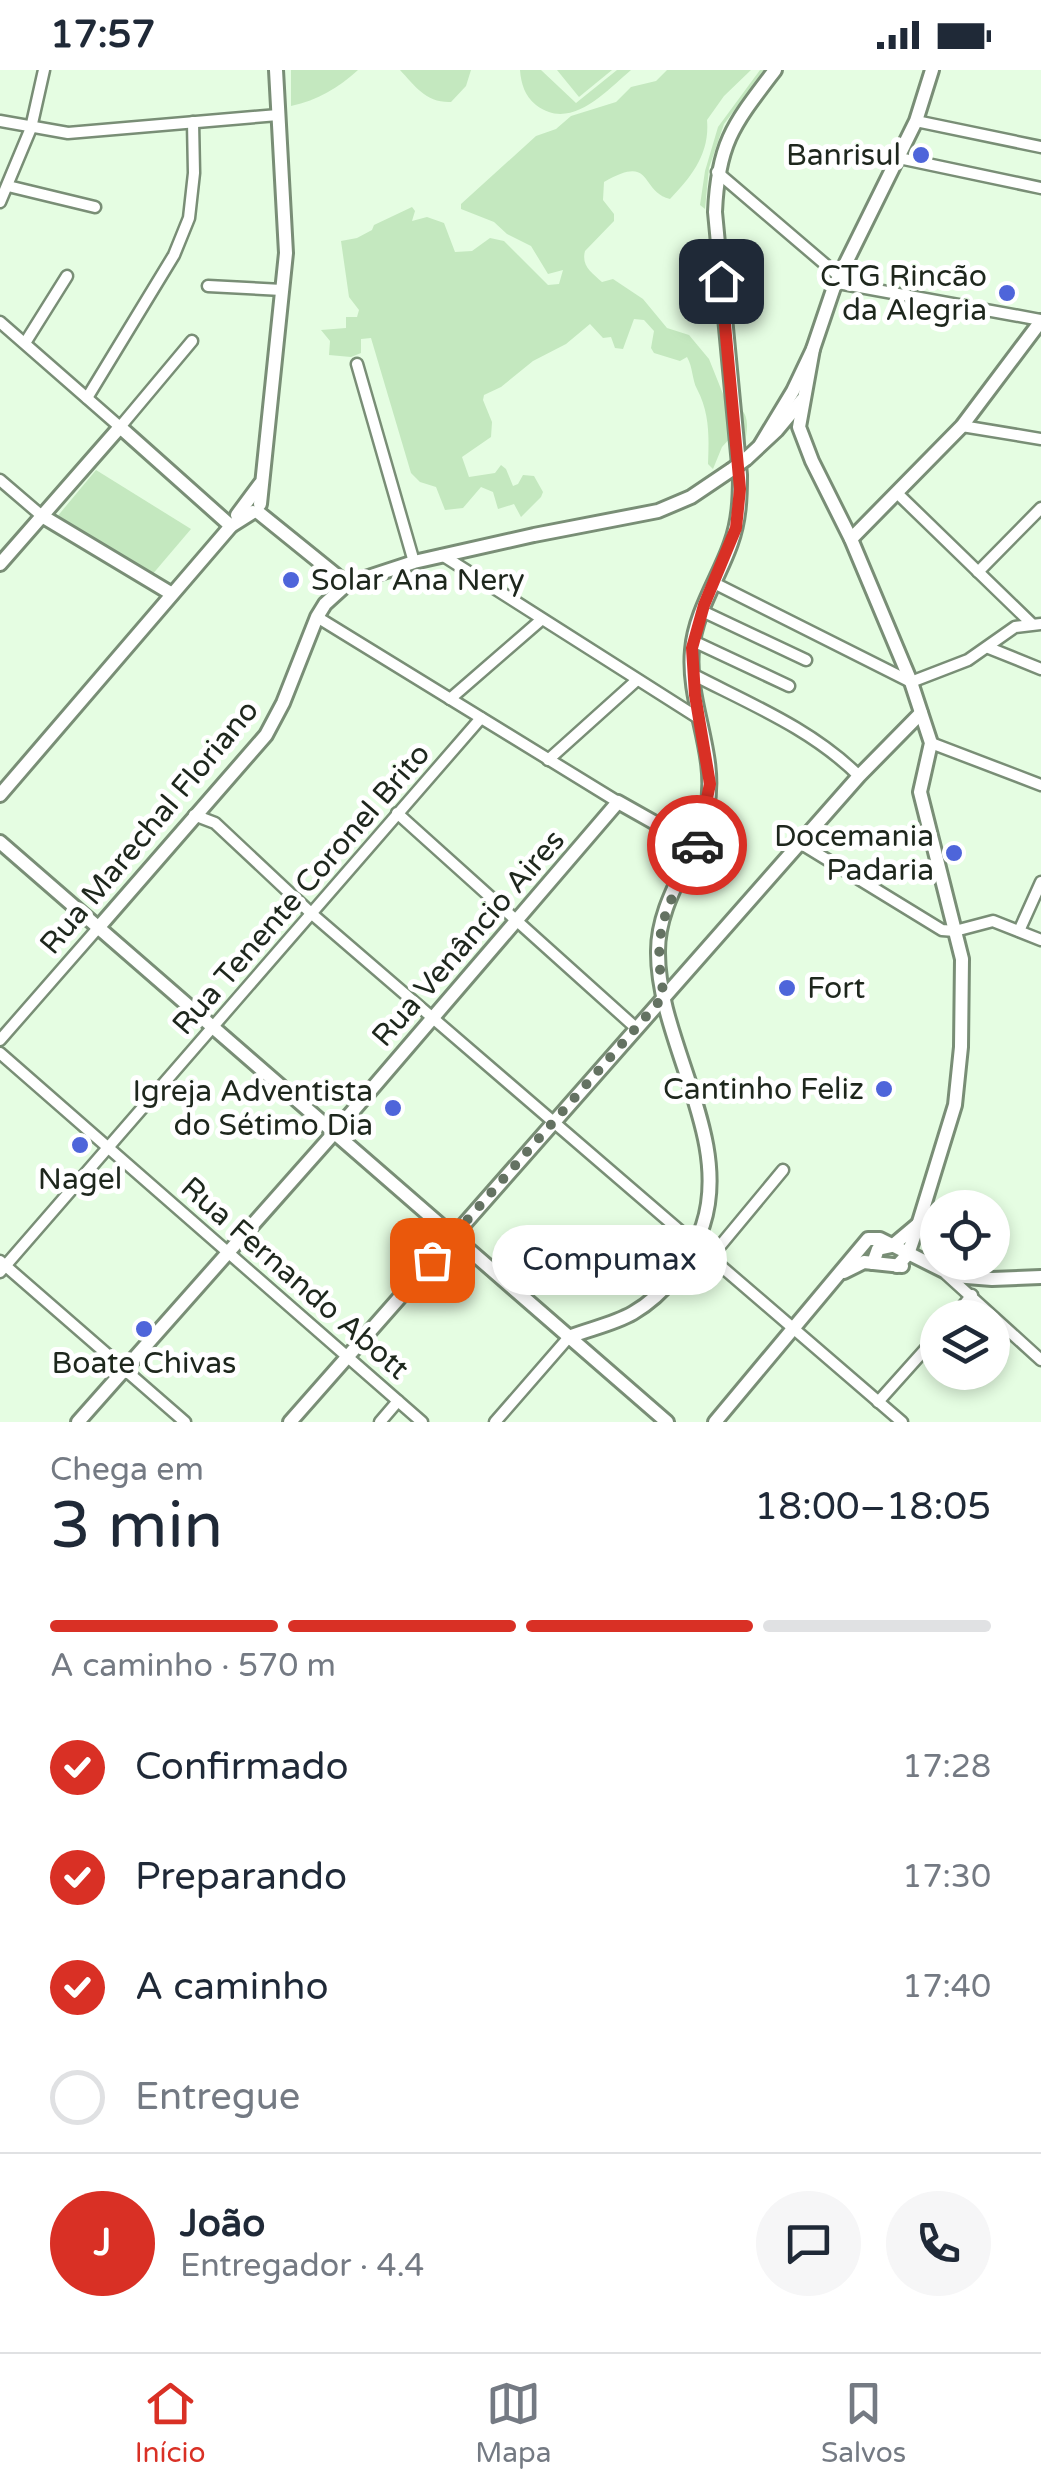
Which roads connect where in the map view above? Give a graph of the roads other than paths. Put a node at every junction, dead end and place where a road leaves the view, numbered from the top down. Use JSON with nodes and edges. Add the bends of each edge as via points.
{"nodes":[{"id":1,"x":44,"y":70,"type":"edge"},
{"id":2,"x":276,"y":70,"type":"edge"},
{"id":3,"x":775,"y":70,"type":"edge"},
{"id":4,"x":932,"y":70,"type":"edge"},
{"id":5,"x":278,"y":115,"type":"junction"},
{"id":6,"x":916,"y":120,"type":"junction"},
{"id":7,"x":0,"y":121,"type":"edge"},
{"id":8,"x":193,"y":122,"type":"junction"},
{"id":9,"x":31,"y":128,"type":"junction"},
{"id":10,"x":1041,"y":147,"type":"edge"},
{"id":11,"x":898,"y":158,"type":"junction"},
{"id":12,"x":717,"y":172,"type":"junction"},
{"id":13,"x":8,"y":186,"type":"junction"},
{"id":14,"x":1041,"y":188,"type":"edge"},
{"id":15,"x":0,"y":202,"type":"edge"},
{"id":16,"x":95,"y":208,"type":"dead end"},
{"id":17,"x":67,"y":276,"type":"dead end"},
{"id":18,"x":838,"y":282,"type":"junction"},
{"id":19,"x":208,"y":286,"type":"dead end"},
{"id":20,"x":282,"y":290,"type":"junction"},
{"id":21,"x":1041,"y":320,"type":"edge"},
{"id":22,"x":0,"y":322,"type":"edge"},
{"id":23,"x":820,"y":337,"type":"junction"},
{"id":24,"x":192,"y":341,"type":"dead end"},
{"id":25,"x":26,"y":343,"type":"junction"},
{"id":26,"x":357,"y":364,"type":"dead end"},
{"id":27,"x":814,"y":381,"type":"junction"},
{"id":28,"x":87,"y":398,"type":"junction"},
{"id":29,"x":801,"y":401,"type":"junction"},
{"id":30,"x":793,"y":423,"type":"junction"},
{"id":31,"x":120,"y":426,"type":"junction"},
{"id":32,"x":962,"y":426,"type":"junction"},
{"id":33,"x":1041,"y":440,"type":"edge"},
{"id":34,"x":803,"y":442,"type":"junction"},
{"id":35,"x":761,"y":444,"type":"junction"},
{"id":36,"x":741,"y":456,"type":"junction"},
{"id":37,"x":0,"y":480,"type":"edge"},
{"id":38,"x":261,"y":484,"type":"junction"},
{"id":39,"x":898,"y":494,"type":"junction"},
{"id":40,"x":256,"y":507,"type":"junction"},
{"id":41,"x":1041,"y":508,"type":"edge"},
{"id":42,"x":42,"y":516,"type":"junction"},
{"id":43,"x":230,"y":520,"type":"junction"},
{"id":44,"x":851,"y":539,"type":"junction"},
{"id":45,"x":442,"y":554,"type":"junction"},
{"id":46,"x":414,"y":562,"type":"junction"},
{"id":47,"x":0,"y":564,"type":"edge"},
{"id":48,"x":978,"y":572,"type":"junction"},
{"id":49,"x":714,"y":583,"type":"junction"},
{"id":50,"x":347,"y":584,"type":"junction"},
{"id":51,"x":172,"y":594,"type":"junction"},
{"id":52,"x":702,"y":611,"type":"junction"},
{"id":53,"x":317,"y":616,"type":"junction"},
{"id":54,"x":541,"y":620,"type":"junction"},
{"id":55,"x":1037,"y":624,"type":"edge"},
{"id":56,"x":694,"y":641,"type":"junction"},
{"id":57,"x":989,"y":648,"type":"junction"},
{"id":58,"x":806,"y":660,"type":"dead end"},
{"id":59,"x":1041,"y":669,"type":"edge"},
{"id":60,"x":692,"y":674,"type":"junction"},
{"id":61,"x":637,"y":680,"type":"junction"},
{"id":62,"x":911,"y":682,"type":"junction"},
{"id":63,"x":789,"y":686,"type":"dead end"},
{"id":64,"x":450,"y":699,"type":"junction"},
{"id":65,"x":921,"y":713,"type":"junction"},
{"id":66,"x":480,"y":718,"type":"junction"},
{"id":67,"x":700,"y":719,"type":"junction"},
{"id":68,"x":931,"y":743,"type":"junction"},
{"id":69,"x":548,"y":760,"type":"junction"},
{"id":70,"x":859,"y":776,"type":"junction"},
{"id":71,"x":1041,"y":786,"type":"edge"},
{"id":72,"x":0,"y":796,"type":"edge"},
{"id":73,"x":206,"y":802,"type":"junction"},
{"id":74,"x":618,"y":802,"type":"junction"},
{"id":75,"x":398,"y":813,"type":"junction"},
{"id":76,"x":194,"y":815,"type":"junction"},
{"id":77,"x":215,"y":823,"type":"junction"},
{"id":78,"x":0,"y":842,"type":"edge"},
{"id":79,"x":800,"y":844,"type":"junction"},
{"id":80,"x":696,"y":846,"type":"junction"},
{"id":81,"x":1041,"y":882,"type":"edge"},
{"id":82,"x":312,"y":914,"type":"junction"},
{"id":83,"x":514,"y":921,"type":"junction"},
{"id":84,"x":98,"y":928,"type":"junction"},
{"id":85,"x":955,"y":931,"type":"junction"},
{"id":86,"x":1019,"y":931,"type":"junction"},
{"id":87,"x":1041,"y":940,"type":"edge"},
{"id":88,"x":664,"y":996,"type":"junction"},
{"id":89,"x":433,"y":1018,"type":"junction"},
{"id":90,"x":214,"y":1028,"type":"junction"},
{"id":91,"x":636,"y":1028,"type":"junction"},
{"id":92,"x":0,"y":1040,"type":"edge"},
{"id":93,"x":0,"y":1053,"type":"edge"},
{"id":94,"x":552,"y":1122,"type":"junction"},
{"id":95,"x":334,"y":1132,"type":"junction"},
{"id":96,"x":108,"y":1149,"type":"junction"},
{"id":97,"x":784,"y":1170,"type":"dead end"},
{"id":98,"x":919,"y":1222,"type":"junction"},
{"id":99,"x":453,"y":1236,"type":"junction"},
{"id":100,"x":695,"y":1244,"type":"junction"},
{"id":101,"x":892,"y":1246,"type":"junction"},
{"id":102,"x":230,"y":1252,"type":"junction"},
{"id":103,"x":908,"y":1254,"type":"junction"},
{"id":104,"x":710,"y":1258,"type":"junction"},
{"id":105,"x":920,"y":1261,"type":"edge"},
{"id":106,"x":873,"y":1262,"type":"junction"},
{"id":107,"x":2,"y":1266,"type":"edge"},
{"id":108,"x":897,"y":1266,"type":"junction"},
{"id":109,"x":920,"y":1269,"type":"edge"},
{"id":110,"x":837,"y":1275,"type":"junction"},
{"id":111,"x":1041,"y":1277,"type":"edge"},
{"id":112,"x":1010,"y":1279,"type":"edge"},
{"id":113,"x":953,"y":1280,"type":"edge"},
{"id":114,"x":992,"y":1280,"type":"edge"},
{"id":115,"x":973,"y":1290,"type":"junction"},
{"id":116,"x":966,"y":1300,"type":"edge"},
{"id":117,"x":795,"y":1328,"type":"junction"},
{"id":118,"x":569,"y":1337,"type":"junction"},
{"id":119,"x":920,"y":1354,"type":"edge"},
{"id":120,"x":348,"y":1358,"type":"junction"},
{"id":121,"x":1041,"y":1360,"type":"edge"},
{"id":122,"x":124,"y":1369,"type":"junction"},
{"id":123,"x":398,"y":1401,"type":"junction"},
{"id":124,"x":878,"y":1402,"type":"junction"},
{"id":125,"x":78,"y":1422,"type":"edge"},
{"id":126,"x":185,"y":1422,"type":"edge"},
{"id":127,"x":290,"y":1422,"type":"edge"},
{"id":128,"x":380,"y":1422,"type":"edge"},
{"id":129,"x":422,"y":1422,"type":"edge"},
{"id":130,"x":496,"y":1422,"type":"edge"},
{"id":131,"x":666,"y":1422,"type":"edge"},
{"id":132,"x":715,"y":1422,"type":"edge"},
{"id":133,"x":902,"y":1422,"type":"edge"}],
"edges":[{"from":1,"to":9,"type":"street"},
{"from":2,"to":5,"type":"main road"},
{"from":3,"to":12,"type":"main road","via":[[728,139]]},
{"from":4,"to":6,"type":"main road"},
{"from":5,"to":8,"type":"street"},
{"from":5,"to":20,"type":"main road"},
{"from":6,"to":10,"type":"street"},
{"from":6,"to":11,"type":"main road"},
{"from":7,"to":9,"type":"street"},
{"from":8,"to":9,"type":"street","via":[[68,132]]},
{"from":8,"to":28,"type":"street","via":[[189,218],[174,255]]},
{"from":9,"to":13,"type":"street"},
{"from":11,"to":14,"type":"street"},
{"from":11,"to":18,"type":"main road"},
{"from":12,"to":18,"type":"street"},
{"from":12,"to":36,"type":"main road","via":[[715,212]]},
{"from":13,"to":15,"type":"street"},
{"from":13,"to":16,"type":"street"},
{"from":17,"to":25,"type":"street"},
{"from":18,"to":21,"type":"street"},
{"from":18,"to":23,"type":"main road"},
{"from":19,"to":20,"type":"street"},
{"from":20,"to":38,"type":"main road"},
{"from":21,"to":32,"type":"main road"},
{"from":22,"to":25,"type":"street"},
{"from":23,"to":27,"type":"main road"},
{"from":23,"to":29,"type":"main road"},
{"from":23,"to":35,"type":"main road"},
{"from":24,"to":31,"type":"street"},
{"from":25,"to":28,"type":"street"},
{"from":26,"to":46,"type":"street"},
{"from":27,"to":29,"type":"main road","name":"Rua Marechal Floriano"},
{"from":27,"to":34,"type":"main road"},
{"from":28,"to":31,"type":"street"},
{"from":29,"to":30,"type":"main road","name":"Rua Marechal Floriano"},
{"from":30,"to":34,"type":"main road"},
{"from":30,"to":35,"type":"main road","name":"Rua Marechal Floriano"},
{"from":31,"to":42,"type":"main road"},
{"from":31,"to":43,"type":"main road"},
{"from":32,"to":33,"type":"street"},
{"from":32,"to":39,"type":"main road"},
{"from":34,"to":44,"type":"main road"},
{"from":35,"to":36,"type":"main road","name":"Rua Marechal Floriano"},
{"from":36,"to":45,"type":"main road","name":"Rua Marechal Floriano","bridge":true,"via":[[691,498],[658,512]]},
{"from":36,"to":49,"type":"main road","via":[[738,519]]},
{"from":37,"to":42,"type":"street"},
{"from":38,"to":40,"type":"main road"},
{"from":38,"to":43,"type":"main road"},
{"from":39,"to":44,"type":"main road"},
{"from":39,"to":48,"type":"street"},
{"from":40,"to":43,"type":"main road"},
{"from":40,"to":50,"type":"main road"},
{"from":41,"to":48,"type":"street"},
{"from":42,"to":47,"type":"main road"},
{"from":42,"to":51,"type":"main road"},
{"from":43,"to":51,"type":"main road"},
{"from":44,"to":62,"type":"main road"},
{"from":45,"to":46,"type":"main road","name":"Rua Marechal Floriano"},
{"from":45,"to":54,"type":"street"},
{"from":46,"to":50,"type":"main road","name":"Rua Marechal Floriano"},
{"from":48,"to":55,"type":"street"},
{"from":49,"to":52,"type":"main road"},
{"from":49,"to":62,"type":"street"},
{"from":50,"to":53,"type":"main road","name":"Rua Marechal Floriano"},
{"from":51,"to":72,"type":"main road"},
{"from":52,"to":56,"type":"main road"},
{"from":52,"to":58,"type":"street"},
{"from":53,"to":64,"type":"street"},
{"from":53,"to":73,"type":"main road","name":"Rua Marechal Floriano","via":[[275,720]]},
{"from":54,"to":61,"type":"street"},
{"from":54,"to":64,"type":"street"},
{"from":55,"to":57,"type":"street","via":[[1015,627]]},
{"from":56,"to":60,"type":"main road"},
{"from":56,"to":63,"type":"street"},
{"from":57,"to":59,"type":"street"},
{"from":57,"to":62,"type":"street"},
{"from":60,"to":67,"type":"main road"},
{"from":60,"to":70,"type":"street","via":[[810,735]]},
{"from":61,"to":67,"type":"street"},
{"from":61,"to":69,"type":"street"},
{"from":62,"to":65,"type":"main road"},
{"from":64,"to":66,"type":"street"},
{"from":65,"to":68,"type":"main road"},
{"from":65,"to":70,"type":"main road"},
{"from":66,"to":69,"type":"street"},
{"from":66,"to":75,"type":"street","name":"Rua Tenente Coronel Brito"},
{"from":67,"to":80,"type":"main road","via":[[710,784]]},
{"from":68,"to":71,"type":"street"},
{"from":68,"to":85,"type":"main road","via":[[920,792]]},
{"from":69,"to":74,"type":"street"},
{"from":70,"to":79,"type":"main road"},
{"from":73,"to":76,"type":"main road","name":"Rua Marechal Floriano"},
{"from":73,"to":77,"type":"street"},
{"from":74,"to":80,"type":"main road"},
{"from":74,"to":83,"type":"main road","name":"Rua Venâncio Aires"},
{"from":75,"to":82,"type":"street","name":"Rua Tenente Coronel Brito"},
{"from":75,"to":83,"type":"street"},
{"from":76,"to":77,"type":"street"},
{"from":76,"to":84,"type":"main road","name":"Rua Marechal Floriano"},
{"from":77,"to":82,"type":"street"},
{"from":78,"to":84,"type":"main road"},
{"from":79,"to":85,"type":"street","via":[[935,926]]},
{"from":79,"to":88,"type":"main road"},
{"from":80,"to":88,"type":"main road","via":[[658,935]]},
{"from":81,"to":86,"type":"street"},
{"from":82,"to":89,"type":"street"},
{"from":82,"to":90,"type":"street","name":"Rua Tenente Coronel Brito"},
{"from":83,"to":89,"type":"main road","name":"Rua Venâncio Aires"},
{"from":83,"to":91,"type":"street"},
{"from":84,"to":90,"type":"main road"},
{"from":84,"to":92,"type":"street","name":"Rua Marechal Floriano"},
{"from":85,"to":86,"type":"street","via":[[992,921]]},
{"from":85,"to":98,"type":"main road","via":[[963,976],[959,1075]]},
{"from":86,"to":87,"type":"street"},
{"from":88,"to":91,"type":"main road"},
{"from":88,"to":100,"type":"main road","via":[[708,1160],[707,1207]]},
{"from":89,"to":94,"type":"street"},
{"from":89,"to":95,"type":"main road","name":"Rua Venâncio Aires"},
{"from":90,"to":95,"type":"main road"},
{"from":90,"to":96,"type":"street","name":"Rua Tenente Coronel Brito"},
{"from":91,"to":94,"type":"main road"},
{"from":93,"to":96,"type":"street","name":"Rua Fernando Abott"},
{"from":94,"to":99,"type":"main road"},
{"from":94,"to":100,"type":"street"},
{"from":95,"to":99,"type":"main road"},
{"from":95,"to":102,"type":"main road","name":"Rua Venâncio Aires"},
{"from":96,"to":102,"type":"street","name":"Rua Fernando Abott"},
{"from":96,"to":107,"type":"street","name":"Rua Tenente Coronel Brito"},
{"from":97,"to":104,"type":"street"},
{"from":98,"to":101,"type":"main road"},
{"from":98,"to":103,"type":"main road"},
{"from":99,"to":118,"type":"main road"},
{"from":99,"to":120,"type":"main road"},
{"from":100,"to":104,"type":"street"},
{"from":100,"to":118,"type":"main road","via":[[649,1302]]},
{"from":101,"to":103,"type":"main road"},
{"from":101,"to":106,"type":"main road","via":[[878,1248]]},
{"from":101,"to":110,"type":"main road","via":[[868,1239]]},
{"from":102,"to":120,"type":"street","name":"Rua Fernando Abott"},
{"from":102,"to":122,"type":"main road","name":"Rua Venâncio Aires"},
{"from":103,"to":105,"type":"main road"},
{"from":103,"to":108,"type":"main road"},
{"from":104,"to":117,"type":"street"},
{"from":106,"to":108,"type":"main road"},
{"from":106,"to":110,"type":"main road"},
{"from":107,"to":122,"type":"street"},
{"from":108,"to":109,"type":"main road"},
{"from":110,"to":117,"type":"main road"},
{"from":111,"to":112,"type":"main road"},
{"from":113,"to":115,"type":"main road"},
{"from":114,"to":115,"type":"main road"},
{"from":115,"to":116,"type":"street"},
{"from":115,"to":121,"type":"street"},
{"from":117,"to":124,"type":"street"},
{"from":117,"to":132,"type":"main road"},
{"from":118,"to":130,"type":"street"},
{"from":118,"to":131,"type":"main road"},
{"from":119,"to":124,"type":"street"},
{"from":120,"to":123,"type":"street","name":"Rua Fernando Abott"},
{"from":120,"to":127,"type":"main road"},
{"from":122,"to":125,"type":"main road","name":"Rua Venâncio Aires"},
{"from":122,"to":126,"type":"street"},
{"from":123,"to":128,"type":"street"},
{"from":123,"to":129,"type":"street","name":"Rua Fernando Abott"},
{"from":124,"to":133,"type":"street"}]}
